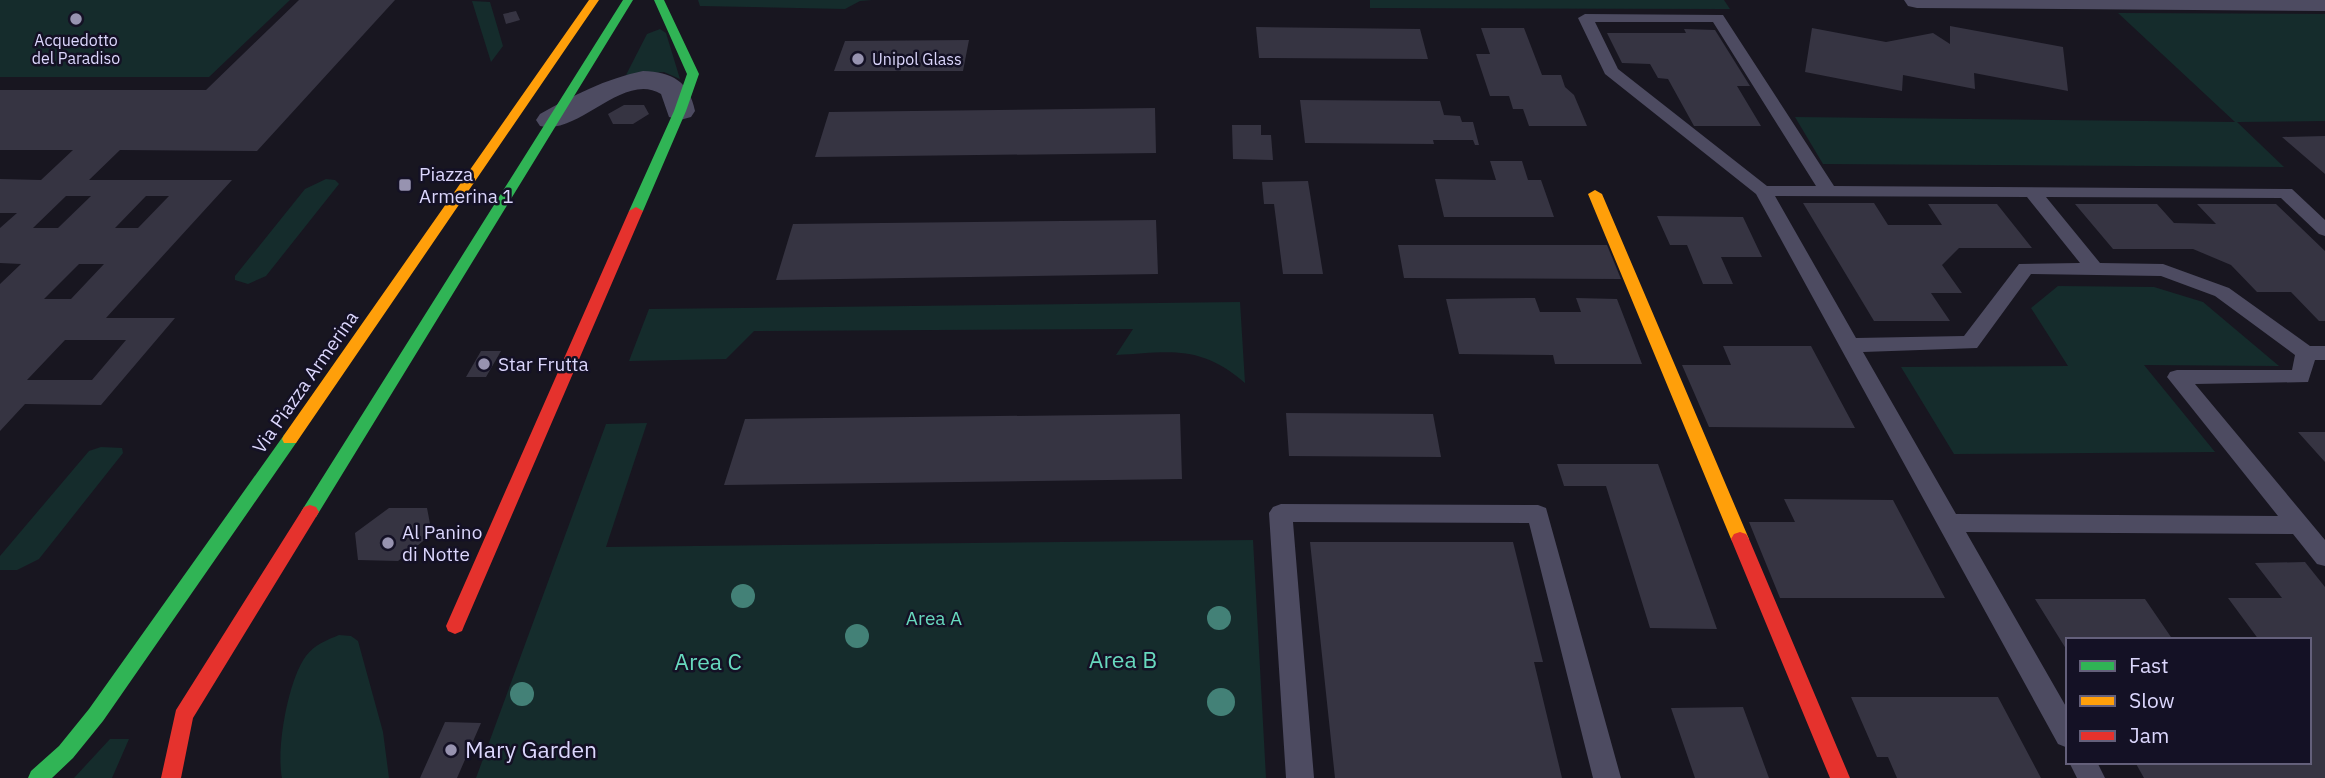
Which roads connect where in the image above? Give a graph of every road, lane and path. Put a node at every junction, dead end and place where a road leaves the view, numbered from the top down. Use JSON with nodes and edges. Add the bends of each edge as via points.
{"nodes":[{"id":1,"x":594,"y":0,"type":"edge"},
{"id":2,"x":628,"y":0,"type":"edge"},
{"id":3,"x":659,"y":0,"type":"edge"},
{"id":4,"x":1917,"y":0,"type":"edge"},
{"id":5,"x":2325,"y":4,"type":"edge"},
{"id":6,"x":680,"y":111,"type":"junction"},
{"id":7,"x":551,"y":120,"type":"junction"},
{"id":8,"x":1763,"y":191,"type":"junction"},
{"id":9,"x":1828,"y":191,"type":"junction"},
{"id":10,"x":2032,"y":192,"type":"junction"},
{"id":11,"x":1595,"y":194,"type":"dead end"},
{"id":12,"x":2325,"y":230,"type":"edge"},
{"id":13,"x":2095,"y":269,"type":"junction"},
{"id":14,"x":1849,"y":345,"type":"junction"},
{"id":15,"x":2316,"y":353,"type":"edge"},
{"id":16,"x":1949,"y":523,"type":"junction"},
{"id":17,"x":2299,"y":525,"type":"junction"},
{"id":18,"x":2325,"y":557,"type":"edge"},
{"id":19,"x":455,"y":626,"type":"dead end"},
{"id":20,"x":2066,"y":732,"type":"edge"},
{"id":21,"x":172,"y":776,"type":"edge"},
{"id":22,"x":38,"y":778,"type":"edge"},
{"id":23,"x":1300,"y":778,"type":"edge"},
{"id":24,"x":1607,"y":778,"type":"edge"},
{"id":25,"x":1840,"y":778,"type":"edge"}],
"edges":[{"from":1,"to":22,"type":"street","name":"Via Piazza Armerina","via":[[96,715]]},
{"from":2,"to":7,"type":"street"},
{"from":3,"to":6,"type":"street","via":[[693,74]]},
{"from":4,"to":5,"type":"street"},
{"from":6,"to":7,"type":"street","via":[[669,85],[652,80],[605,90]]},
{"from":6,"to":19,"type":"street"},
{"from":7,"to":21,"type":"street","via":[[183,716]]},
{"from":8,"to":9,"type":"lane"},
{"from":8,"to":9,"type":"lane","via":[[1611,71],[1586,18],[1718,18]]},
{"from":8,"to":14,"type":"lane"},
{"from":9,"to":10,"type":"lane"},
{"from":10,"to":12,"type":"lane","via":[[2286,193]]},
{"from":10,"to":13,"type":"lane"},
{"from":11,"to":25,"type":"street"},
{"from":13,"to":14,"type":"lane","via":[[2026,268],[1970,343]]},
{"from":13,"to":15,"type":"lane","via":[[2163,270],[2222,292]]},
{"from":14,"to":16,"type":"lane"},
{"from":15,"to":17,"type":"lane","via":[[2301,377],[2177,377]]},
{"from":16,"to":17,"type":"lane"},
{"from":16,"to":20,"type":"lane"},
{"from":17,"to":18,"type":"lane"},
{"from":23,"to":24,"type":"lane","via":[[1281,513],[1538,514]]}]}
